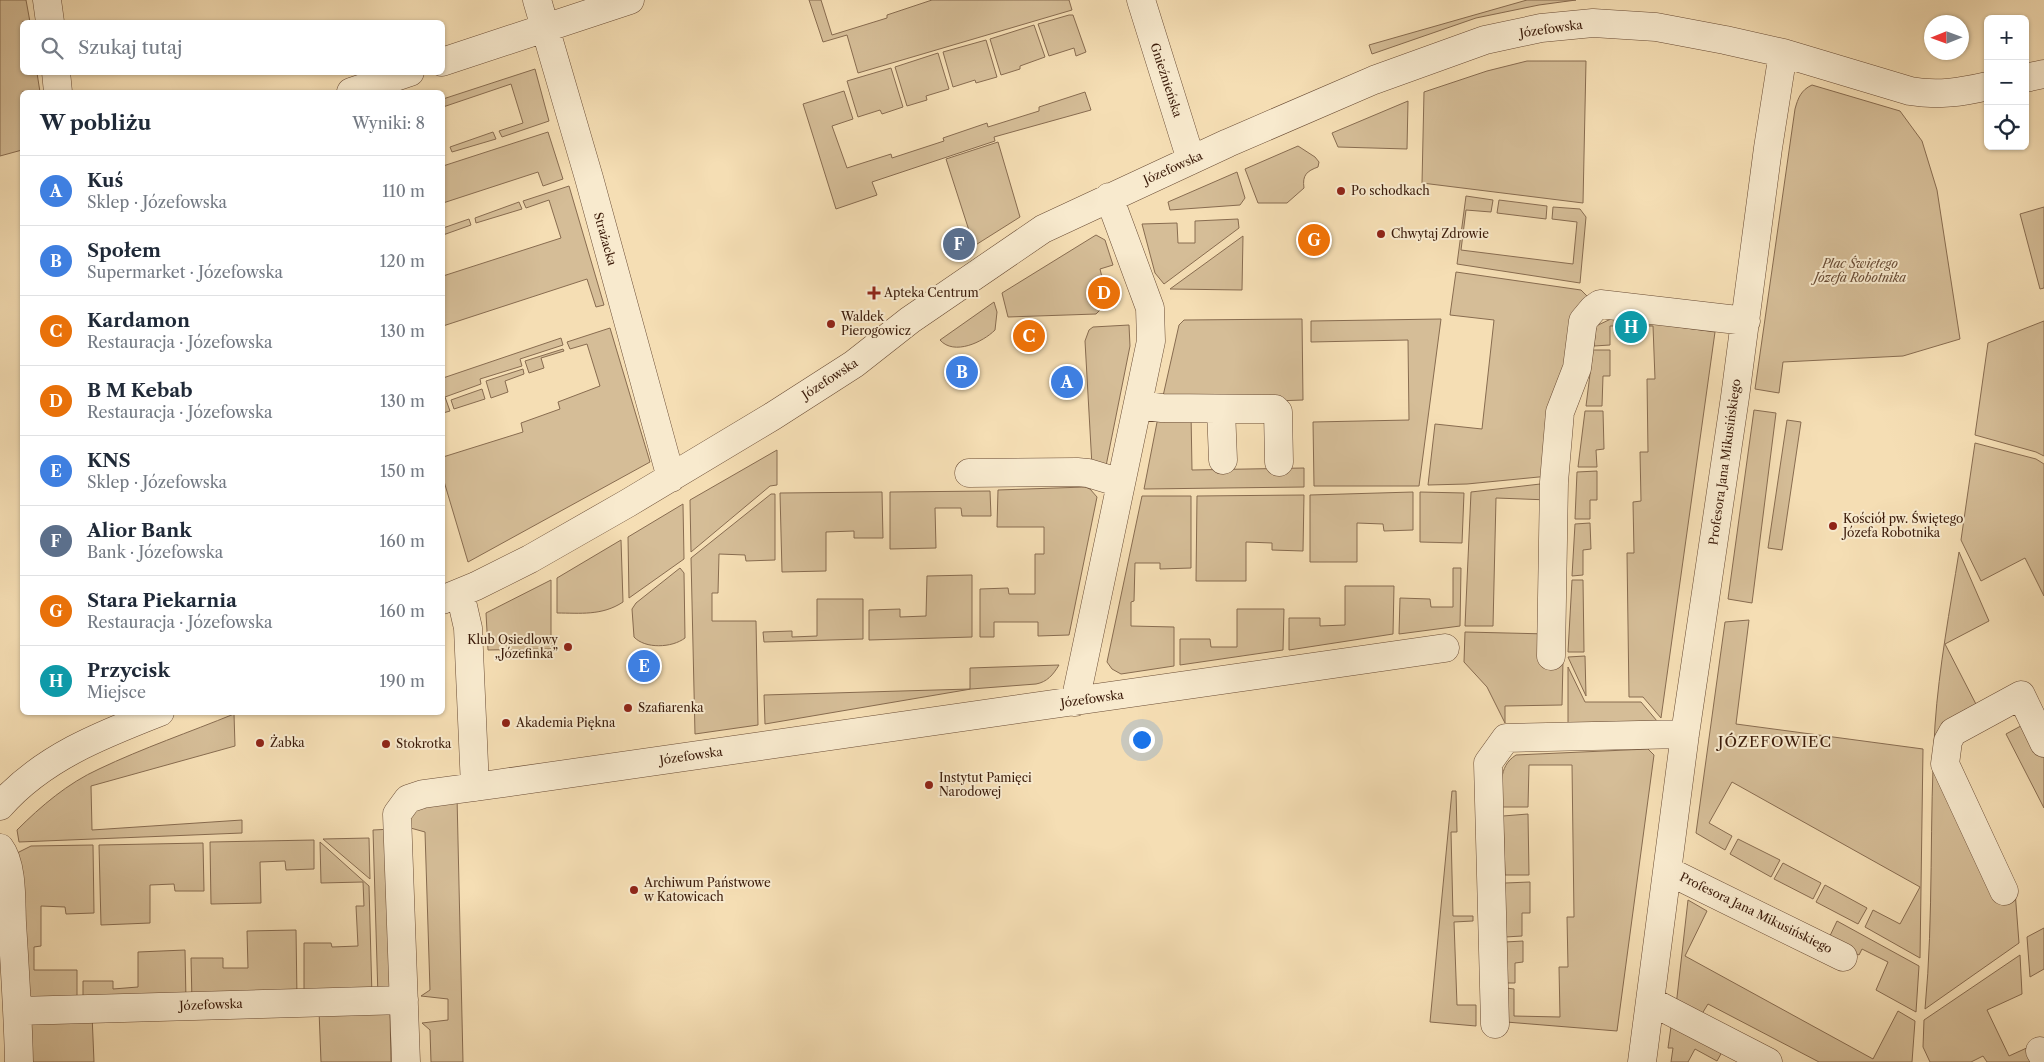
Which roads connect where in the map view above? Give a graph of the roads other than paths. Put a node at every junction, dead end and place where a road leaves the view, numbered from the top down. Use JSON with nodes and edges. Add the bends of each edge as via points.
{"nodes":[{"id":1,"x":48,"y":0,"type":"edge"},
{"id":2,"x":537,"y":0,"type":"edge"},
{"id":3,"x":630,"y":0,"type":"edge"},
{"id":4,"x":1141,"y":0,"type":"edge"},
{"id":5,"x":50,"y":20,"type":"edge"},
{"id":6,"x":545,"y":27,"type":"junction"},
{"id":7,"x":1783,"y":54,"type":"junction"},
{"id":8,"x":445,"y":61,"type":"edge"},
{"id":9,"x":56,"y":75,"type":"edge"},
{"id":10,"x":401,"y":75,"type":"edge"},
{"id":11,"x":1984,"y":87,"type":"edge"},
{"id":12,"x":58,"y":90,"type":"edge"},
{"id":13,"x":357,"y":90,"type":"edge"},
{"id":14,"x":1191,"y":160,"type":"junction"},
{"id":15,"x":1109,"y":197,"type":"junction"},
{"id":16,"x":1746,"y":321,"type":"junction"},
{"id":17,"x":1138,"y":404,"type":"junction"},
{"id":18,"x":1222,"y":408,"type":"junction"},
{"id":19,"x":1223,"y":460,"type":"dead end"},
{"id":20,"x":1279,"y":462,"type":"dead end"},
{"id":21,"x":968,"y":473,"type":"dead end"},
{"id":22,"x":671,"y":478,"type":"junction"},
{"id":23,"x":1121,"y":483,"type":"junction"},
{"id":24,"x":451,"y":597,"type":"edge"},
{"id":25,"x":1445,"y":648,"type":"dead end"},
{"id":26,"x":1552,"y":656,"type":"dead end"},
{"id":27,"x":1075,"y":702,"type":"junction"},
{"id":28,"x":148,"y":715,"type":"edge"},
{"id":29,"x":1685,"y":734,"type":"junction"},
{"id":30,"x":2044,"y":743,"type":"edge"},
{"id":31,"x":475,"y":787,"type":"junction"},
{"id":32,"x":0,"y":806,"type":"edge"},
{"id":33,"x":0,"y":848,"type":"edge"},
{"id":34,"x":1668,"y":870,"type":"junction"},
{"id":35,"x":2004,"y":891,"type":"dead end"},
{"id":36,"x":1843,"y":956,"type":"dead end"},
{"id":37,"x":404,"y":1000,"type":"junction"},
{"id":38,"x":1650,"y":1001,"type":"junction"},
{"id":39,"x":18,"y":1011,"type":"junction"},
{"id":40,"x":1495,"y":1024,"type":"dead end"},
{"id":41,"x":19,"y":1062,"type":"edge"},
{"id":42,"x":406,"y":1062,"type":"edge"},
{"id":43,"x":1642,"y":1062,"type":"edge"},
{"id":44,"x":1768,"y":1062,"type":"edge"}],
"edges":[{"from":1,"to":5,"type":"street"},
{"from":2,"to":6,"type":"street","name":"Strażacka"},
{"from":3,"to":6,"type":"street"},
{"from":4,"to":14,"type":"street","name":"Gnieźnieńska"},
{"from":6,"to":8,"type":"street"},
{"from":6,"to":22,"type":"street","name":"Strażacka"},
{"from":7,"to":11,"type":"street","name":"Józefowska","via":[[1929,95]]},
{"from":7,"to":14,"type":"street","name":"Józefowska","via":[[1656,27],[1593,23],[1540,28],[1485,40],[1374,80]]},
{"from":7,"to":16,"type":"street","name":"Profesora Jana Mikusińskiego"},
{"from":9,"to":12,"type":"street"},
{"from":10,"to":13,"type":"street"},
{"from":14,"to":15,"type":"street","name":"Józefowska"},
{"from":15,"to":17,"type":"street","via":[[1150,308],[1151,342]]},
{"from":15,"to":22,"type":"street","name":"Józefowska","via":[[1043,229],[910,320],[854,364]]},
{"from":16,"to":26,"type":"street","via":[[1600,304],[1583,321],[1577,368],[1560,412],[1554,482]]},
{"from":16,"to":29,"type":"street","name":"Profesora Jana Mikusińskiego"},
{"from":17,"to":18,"type":"street","via":[[1162,408]]},
{"from":17,"to":23,"type":"street"},
{"from":18,"to":19,"type":"street"},
{"from":18,"to":20,"type":"street","via":[[1275,408],[1278,412]]},
{"from":21,"to":23,"type":"street","via":[[1077,472]]},
{"from":22,"to":24,"type":"street","name":"Józefowska","via":[[530,559]]},
{"from":23,"to":27,"type":"street"},
{"from":24,"to":31,"type":"street","via":[[468,628]]},
{"from":25,"to":27,"type":"street","name":"Józefowska"},
{"from":27,"to":31,"type":"street","name":"Józefowska"},
{"from":28,"to":32,"type":"street","via":[[83,744],[32,775]]},
{"from":29,"to":34,"type":"street","name":"Profesora Jana Mikusińskiego"},
{"from":29,"to":40,"type":"street","via":[[1506,738],[1488,763]]},
{"from":30,"to":35,"type":"street","via":[[2020,695],[1953,732],[1948,741],[1945,764]]},
{"from":31,"to":37,"type":"street","name":"Józefowska","via":[[408,799],[397,814]]},
{"from":33,"to":39,"type":"street","via":[[5,855],[9,878]]},
{"from":34,"to":36,"type":"street","name":"Profesora Jana Mikusińskiego"},
{"from":34,"to":38,"type":"street","name":"Profesora Jana Mikusińskiego"},
{"from":37,"to":39,"type":"street","name":"Józefowska"},
{"from":37,"to":42,"type":"street","name":"Józefowska"},
{"from":38,"to":43,"type":"street","name":"Profesora Jana Mikusińskiego"},
{"from":38,"to":44,"type":"street"},
{"from":39,"to":41,"type":"street"}]}
